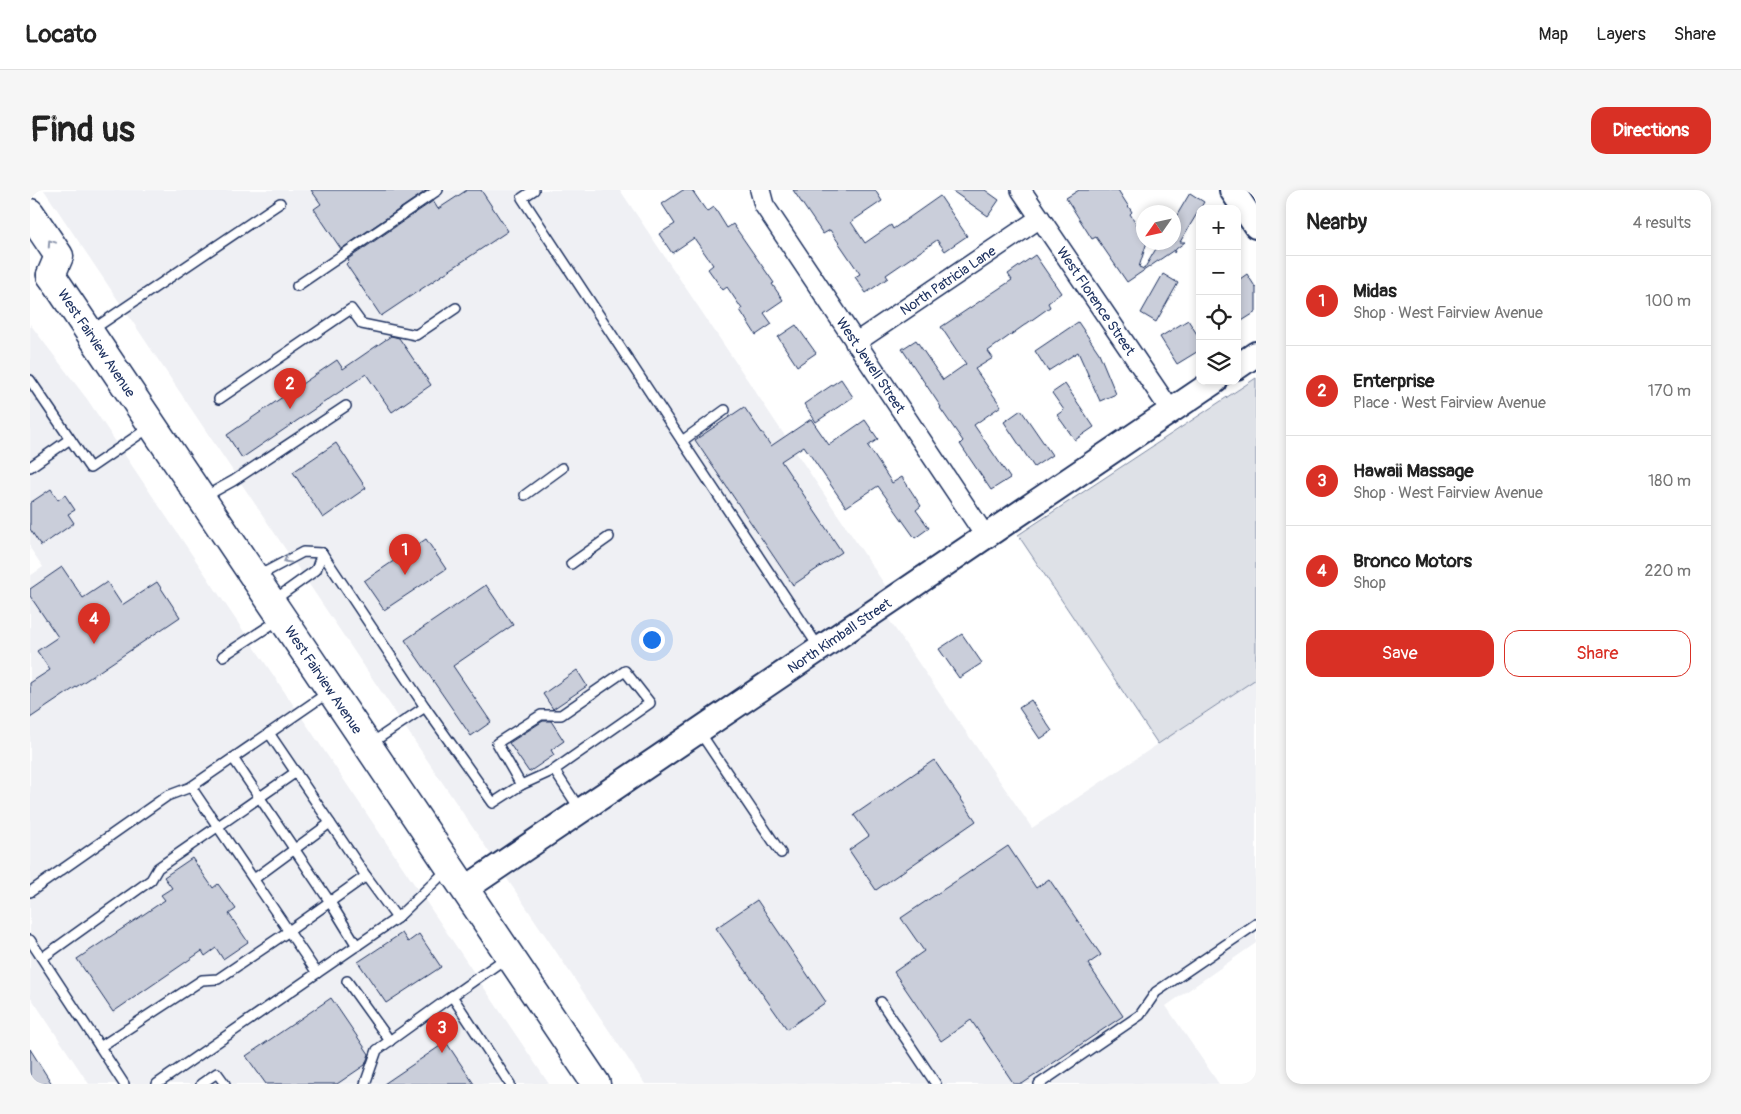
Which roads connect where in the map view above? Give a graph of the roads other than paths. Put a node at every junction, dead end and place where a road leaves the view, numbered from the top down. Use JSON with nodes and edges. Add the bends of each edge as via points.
{"nodes":[{"id":1,"x":438,"y":190,"type":"edge"},
{"id":2,"x":534,"y":190,"type":"edge"},
{"id":3,"x":760,"y":190,"type":"edge"},
{"id":4,"x":1021,"y":190,"type":"edge"},
{"id":5,"x":1232,"y":190,"type":"edge"},
{"id":6,"x":280,"y":203,"type":"dead end"},
{"id":7,"x":30,"y":213,"type":"edge"},
{"id":8,"x":1040,"y":218,"type":"junction"},
{"id":9,"x":1256,"y":226,"type":"edge"},
{"id":10,"x":40,"y":277,"type":"edge"},
{"id":11,"x":298,"y":286,"type":"dead end"},
{"id":12,"x":456,"y":308,"type":"dead end"},
{"id":13,"x":88,"y":332,"type":"junction"},
{"id":14,"x":856,"y":343,"type":"junction"},
{"id":15,"x":1256,"y":354,"type":"edge"},
{"id":16,"x":1241,"y":363,"type":"edge"},
{"id":17,"x":30,"y":380,"type":"edge"},
{"id":18,"x":1209,"y":385,"type":"edge"},
{"id":19,"x":219,"y":399,"type":"dead end"},
{"id":20,"x":346,"y":406,"type":"dead end"},
{"id":21,"x":725,"y":410,"type":"dead end"},
{"id":22,"x":1171,"y":411,"type":"junction"},
{"id":23,"x":152,"y":425,"type":"junction"},
{"id":24,"x":70,"y":440,"type":"junction"},
{"id":25,"x":682,"y":441,"type":"junction"},
{"id":26,"x":30,"y":468,"type":"edge"},
{"id":27,"x":562,"y":468,"type":"dead end"},
{"id":28,"x":525,"y":495,"type":"dead end"},
{"id":29,"x":202,"y":498,"type":"junction"},
{"id":30,"x":608,"y":537,"type":"dead end"},
{"id":31,"x":986,"y":537,"type":"junction"},
{"id":32,"x":322,"y":553,"type":"junction"},
{"id":33,"x":571,"y":564,"type":"dead end"},
{"id":34,"x":256,"y":578,"type":"junction"},
{"id":35,"x":277,"y":610,"type":"junction"},
{"id":36,"x":820,"y":649,"type":"junction"},
{"id":37,"x":223,"y":656,"type":"dead end"},
{"id":38,"x":331,"y":690,"type":"junction"},
{"id":39,"x":425,"y":707,"type":"junction"},
{"id":40,"x":699,"y":731,"type":"junction"},
{"id":41,"x":269,"y":733,"type":"junction"},
{"id":42,"x":368,"y":746,"type":"junction"},
{"id":43,"x":233,"y":758,"type":"junction"},
{"id":44,"x":554,"y":770,"type":"junction"},
{"id":45,"x":296,"y":772,"type":"junction"},
{"id":46,"x":521,"y":785,"type":"junction"},
{"id":47,"x":191,"y":787,"type":"junction"},
{"id":48,"x":260,"y":798,"type":"junction"},
{"id":49,"x":581,"y":811,"type":"junction"},
{"id":50,"x":330,"y":823,"type":"junction"},
{"id":51,"x":218,"y":827,"type":"junction"},
{"id":52,"x":294,"y":849,"type":"junction"},
{"id":53,"x":780,"y":853,"type":"dead end"},
{"id":54,"x":366,"y":876,"type":"junction"},
{"id":55,"x":458,"y":878,"type":"junction"},
{"id":56,"x":254,"y":879,"type":"junction"},
{"id":57,"x":30,"y":892,"type":"edge"},
{"id":58,"x":330,"y":902,"type":"junction"},
{"id":59,"x":397,"y":918,"type":"junction"},
{"id":60,"x":1256,"y":924,"type":"edge"},
{"id":61,"x":289,"y":931,"type":"junction"},
{"id":62,"x":30,"y":940,"type":"edge"},
{"id":63,"x":357,"y":946,"type":"junction"},
{"id":64,"x":510,"y":956,"type":"junction"},
{"id":65,"x":42,"y":958,"type":"junction"},
{"id":66,"x":317,"y":973,"type":"junction"},
{"id":67,"x":347,"y":981,"type":"dead end"},
{"id":68,"x":452,"y":996,"type":"junction"},
{"id":69,"x":881,"y":1002,"type":"dead end"},
{"id":70,"x":390,"y":1041,"type":"junction"},
{"id":71,"x":100,"y":1047,"type":"junction"},
{"id":72,"x":590,"y":1080,"type":"edge"},
{"id":73,"x":124,"y":1084,"type":"edge"},
{"id":74,"x":157,"y":1084,"type":"edge"},
{"id":75,"x":201,"y":1084,"type":"edge"},
{"id":76,"x":225,"y":1084,"type":"edge"},
{"id":77,"x":365,"y":1084,"type":"edge"},
{"id":78,"x":510,"y":1084,"type":"edge"},
{"id":79,"x":936,"y":1084,"type":"edge"},
{"id":80,"x":1040,"y":1084,"type":"edge"}],
"edges":[{"from":1,"to":11,"type":"lane"},
{"from":2,"to":25,"type":"lane","via":[[522,198]]},
{"from":3,"to":14,"type":"street","name":"West Jewell Street","via":[[764,205]]},
{"from":4,"to":8,"type":"street","name":"West Florence Street"},
{"from":5,"to":9,"type":"street"},
{"from":6,"to":13,"type":"lane"},
{"from":10,"to":7,"type":"main road","name":"West Fairview Avenue","one_way":true,"via":[[59,256]]},
{"from":8,"to":14,"type":"street","name":"North Patricia Lane"},
{"from":8,"to":22,"type":"street","name":"West Florence Street"},
{"from":10,"to":13,"type":"main road","name":"West Fairview Avenue"},
{"from":12,"to":19,"type":"lane","via":[[416,335],[362,324],[351,310]]},
{"from":13,"to":23,"type":"main road","name":"West Fairview Avenue"},
{"from":14,"to":31,"type":"street","name":"West Jewell Street"},
{"from":15,"to":16,"type":"street"},
{"from":17,"to":24,"type":"lane"},
{"from":18,"to":22,"type":"street","name":"North Kimball Street"},
{"from":20,"to":29,"type":"lane"},
{"from":21,"to":25,"type":"lane"},
{"from":22,"to":31,"type":"street","name":"North Kimball Street"},
{"from":23,"to":24,"type":"lane","via":[[90,468]]},
{"from":23,"to":29,"type":"main road","name":"West Fairview Avenue"},
{"from":24,"to":26,"type":"lane"},
{"from":25,"to":36,"type":"lane"},
{"from":27,"to":28,"type":"lane"},
{"from":29,"to":34,"type":"main road","name":"West Fairview Avenue"},
{"from":30,"to":33,"type":"lane"},
{"from":31,"to":36,"type":"street","name":"North Kimball Street"},
{"from":32,"to":34,"type":"lane","one_way":true,"via":[[303,552]]},
{"from":32,"to":35,"type":"lane","via":[[316,570]]},
{"from":32,"to":39,"type":"lane"},
{"from":34,"to":35,"type":"main road","name":"West Fairview Avenue"},
{"from":35,"to":37,"type":"lane"},
{"from":35,"to":38,"type":"main road","name":"West Fairview Avenue"},
{"from":36,"to":40,"type":"street","name":"North Kimball Street"},
{"from":38,"to":41,"type":"lane"},
{"from":38,"to":42,"type":"main road","name":"West Fairview Avenue"},
{"from":39,"to":42,"type":"lane"},
{"from":39,"to":46,"type":"lane","via":[[493,803]]},
{"from":40,"to":49,"type":"street","name":"North Kimball Street"},
{"from":40,"to":53,"type":"lane"},
{"from":41,"to":43,"type":"lane"},
{"from":41,"to":45,"type":"lane"},
{"from":42,"to":55,"type":"main road","name":"West Fairview Avenue"},
{"from":43,"to":47,"type":"lane"},
{"from":43,"to":48,"type":"lane"},
{"from":44,"to":46,"type":"lane"},
{"from":44,"to":46,"type":"lane","via":[[650,703],[625,671],[561,715],[540,715],[497,743]]},
{"from":44,"to":49,"type":"lane"},
{"from":45,"to":48,"type":"lane"},
{"from":45,"to":50,"type":"lane"},
{"from":47,"to":51,"type":"lane"},
{"from":47,"to":57,"type":"lane","via":[[167,796]]},
{"from":48,"to":51,"type":"lane"},
{"from":48,"to":52,"type":"lane"},
{"from":49,"to":55,"type":"street","name":"North Kimball Street"},
{"from":50,"to":52,"type":"lane"},
{"from":50,"to":54,"type":"lane"},
{"from":51,"to":56,"type":"lane"},
{"from":51,"to":65,"type":"lane","via":[[158,868],[151,880]]},
{"from":52,"to":56,"type":"lane"},
{"from":52,"to":58,"type":"lane"},
{"from":54,"to":58,"type":"lane"},
{"from":54,"to":59,"type":"lane"},
{"from":55,"to":59,"type":"lane"},
{"from":55,"to":64,"type":"main road","name":"West Fairview Avenue"},
{"from":56,"to":61,"type":"lane"},
{"from":58,"to":61,"type":"lane"},
{"from":58,"to":63,"type":"lane"},
{"from":59,"to":63,"type":"lane"},
{"from":60,"to":80,"type":"lane","via":[[1156,992],[1140,1016]]},
{"from":61,"to":66,"type":"lane"},
{"from":61,"to":71,"type":"lane","via":[[218,979],[202,980]]},
{"from":62,"to":65,"type":"lane"},
{"from":63,"to":66,"type":"lane"},
{"from":64,"to":68,"type":"lane"},
{"from":64,"to":72,"type":"main road","name":"West Fairview Avenue"},
{"from":65,"to":71,"type":"lane"},
{"from":66,"to":74,"type":"lane"},
{"from":67,"to":70,"type":"lane"},
{"from":68,"to":70,"type":"lane"},
{"from":68,"to":78,"type":"lane"},
{"from":69,"to":79,"type":"lane"},
{"from":70,"to":77,"type":"lane","via":[[377,1050]]},
{"from":71,"to":73,"type":"lane"},
{"from":75,"to":76,"type":"lane","via":[[217,1073]]}]}
